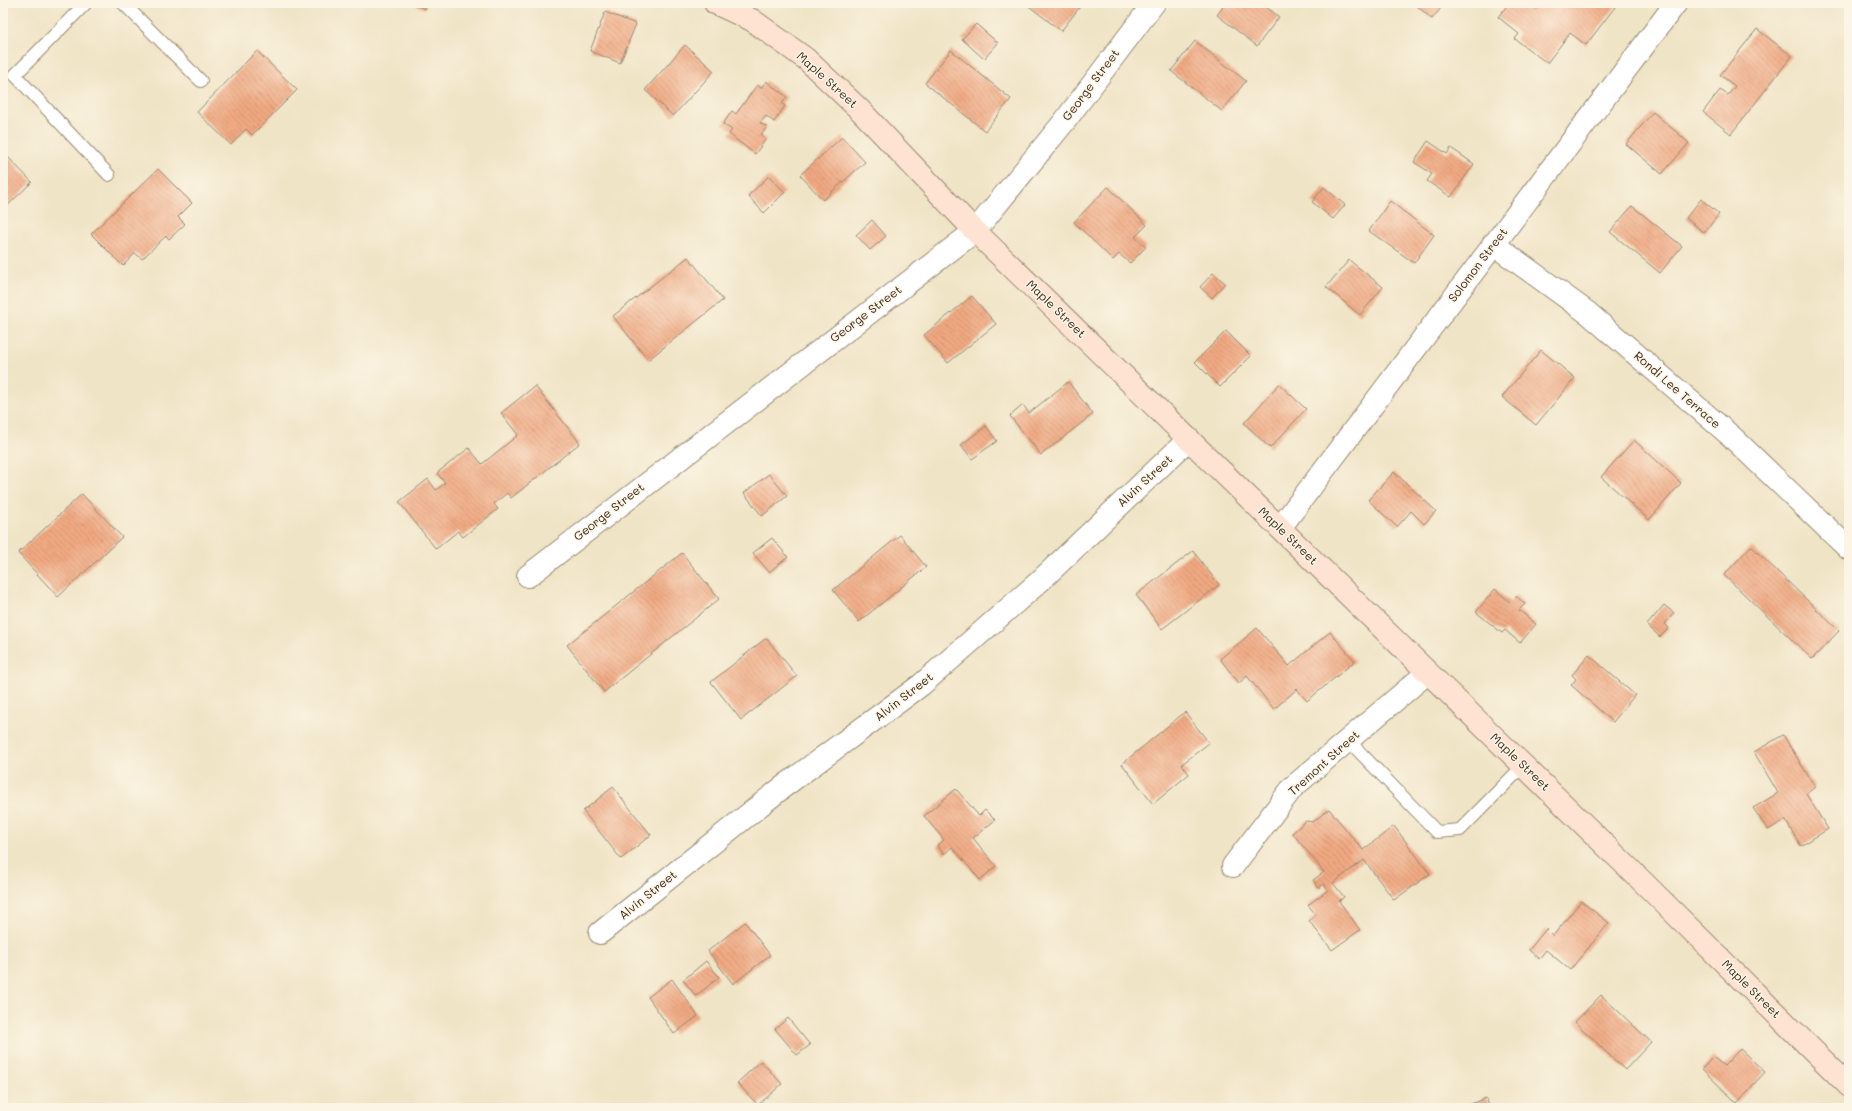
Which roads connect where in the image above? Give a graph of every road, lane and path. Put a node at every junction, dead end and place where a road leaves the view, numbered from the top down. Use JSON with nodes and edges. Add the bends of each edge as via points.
{"nodes":[{"id":1,"x":86,"y":3,"type":"edge"},
{"id":2,"x":123,"y":3,"type":"edge"},
{"id":3,"x":715,"y":3,"type":"edge"},
{"id":4,"x":1154,"y":3,"type":"edge"},
{"id":5,"x":1676,"y":3,"type":"edge"},
{"id":6,"x":200,"y":81,"type":"dead end"},
{"id":7,"x":109,"y":175,"type":"dead end"},
{"id":8,"x":975,"y":231,"type":"junction"},
{"id":9,"x":1493,"y":244,"type":"junction"},
{"id":10,"x":1189,"y":439,"type":"junction"},
{"id":11,"x":1280,"y":528,"type":"junction"},
{"id":12,"x":1849,"y":549,"type":"edge"},
{"id":13,"x":528,"y":576,"type":"dead end"},
{"id":14,"x":1427,"y":673,"type":"junction"},
{"id":15,"x":1349,"y":741,"type":"junction"},
{"id":16,"x":1523,"y":766,"type":"junction"},
{"id":17,"x":1233,"y":866,"type":"dead end"},
{"id":18,"x":600,"y":933,"type":"dead end"},
{"id":19,"x":1849,"y":1086,"type":"edge"}],
"edges":[{"from":1,"to":7,"type":"lane","via":[[15,75]]},
{"from":2,"to":6,"type":"lane"},
{"from":3,"to":8,"type":"main road","name":"Maple Street","via":[[752,20],[806,59],[860,110]]},
{"from":4,"to":8,"type":"street","name":"George Street","via":[[1064,122]]},
{"from":5,"to":9,"type":"street","name":"Solomon Street"},
{"from":8,"to":10,"type":"main road","name":"Maple Street"},
{"from":8,"to":13,"type":"street","name":"George Street"},
{"from":9,"to":11,"type":"street","name":"Solomon Street"},
{"from":9,"to":12,"type":"street","name":"Rondi Lee Terrace","via":[[1588,313],[1732,437]]},
{"from":10,"to":11,"type":"main road","name":"Maple Street"},
{"from":10,"to":18,"type":"street","name":"Alvin Street","via":[[1040,581],[921,685],[783,787]]},
{"from":11,"to":14,"type":"main road","name":"Maple Street"},
{"from":14,"to":15,"type":"street","name":"Tremont Street"},
{"from":14,"to":16,"type":"main road","name":"Maple Street"},
{"from":15,"to":16,"type":"lane","via":[[1437,832],[1460,830]]},
{"from":15,"to":17,"type":"street","name":"Tremont Street","via":[[1293,787]]},
{"from":16,"to":19,"type":"main road","name":"Maple Street"}]}
